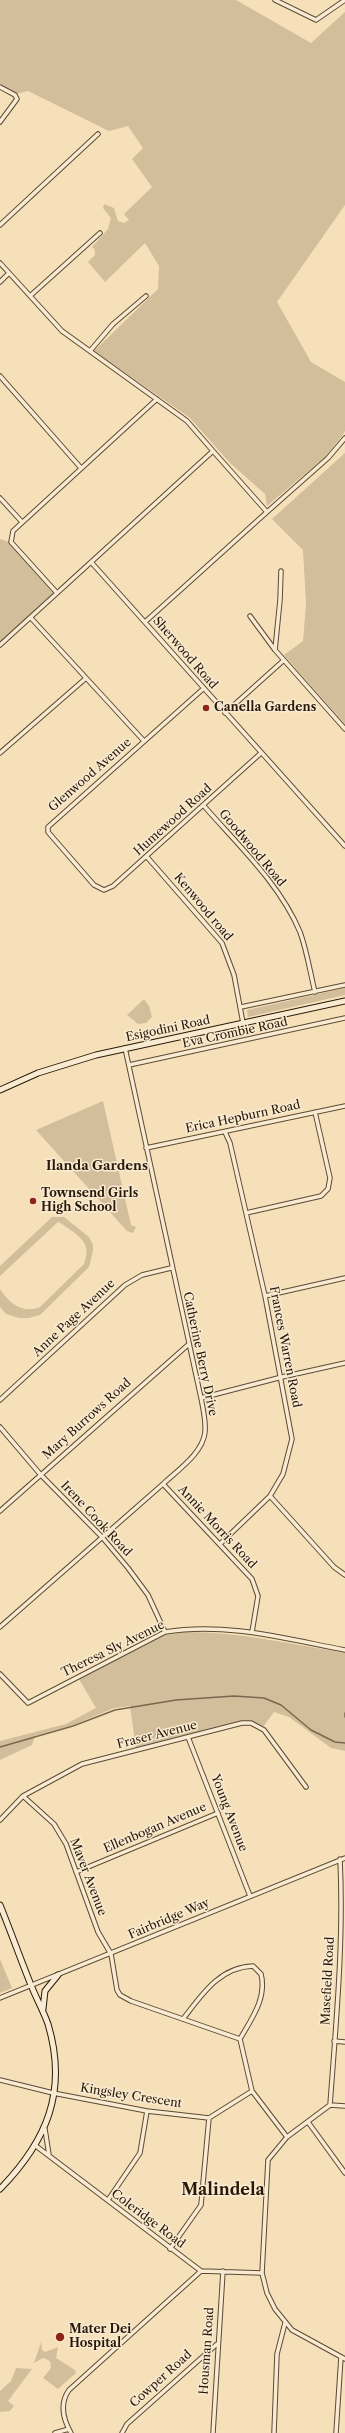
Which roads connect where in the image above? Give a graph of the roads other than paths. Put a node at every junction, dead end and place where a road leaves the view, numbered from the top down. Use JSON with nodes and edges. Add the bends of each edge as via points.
{"nodes":[{"id":1,"x":275,"y":0,"type":"edge"},
{"id":2,"x":345,"y":0,"type":"edge"},
{"id":3,"x":0,"y":87,"type":"edge"},
{"id":4,"x":0,"y":122,"type":"edge"},
{"id":5,"x":98,"y":134,"type":"dead end"},
{"id":6,"x":0,"y":225,"type":"edge"},
{"id":7,"x":100,"y":233,"type":"dead end"},
{"id":8,"x":0,"y":263,"type":"edge"},
{"id":9,"x":9,"y":274,"type":"junction"},
{"id":10,"x":0,"y":282,"type":"edge"},
{"id":11,"x":30,"y":296,"type":"junction"},
{"id":12,"x":146,"y":296,"type":"dead end"},
{"id":13,"x":90,"y":351,"type":"junction"},
{"id":14,"x":0,"y":376,"type":"edge"},
{"id":15,"x":157,"y":399,"type":"junction"},
{"id":16,"x":345,"y":438,"type":"edge"},
{"id":17,"x":213,"y":451,"type":"junction"},
{"id":18,"x":81,"y":468,"type":"junction"},
{"id":19,"x":0,"y":498,"type":"edge"},
{"id":20,"x":268,"y":512,"type":"junction"},
{"id":21,"x":22,"y":522,"type":"junction"},
{"id":22,"x":90,"y":562,"type":"junction"},
{"id":23,"x":281,"y":571,"type":"dead end"},
{"id":24,"x":57,"y":593,"type":"junction"},
{"id":25,"x":250,"y":616,"type":"dead end"},
{"id":26,"x":31,"y":618,"type":"junction"},
{"id":27,"x":145,"y":622,"type":"junction"},
{"id":28,"x":0,"y":645,"type":"edge"},
{"id":29,"x":275,"y":650,"type":"junction"},
{"id":30,"x":284,"y":660,"type":"junction"},
{"id":31,"x":85,"y":679,"type":"junction"},
{"id":32,"x":203,"y":689,"type":"junction"},
{"id":33,"x":225,"y":713,"type":"junction"},
{"id":34,"x":345,"y":729,"type":"edge"},
{"id":35,"x":144,"y":741,"type":"junction"},
{"id":36,"x":0,"y":753,"type":"edge"},
{"id":37,"x":261,"y":753,"type":"junction"},
{"id":38,"x":204,"y":806,"type":"junction"},
{"id":39,"x":345,"y":846,"type":"edge"},
{"id":40,"x":147,"y":857,"type":"junction"},
{"id":41,"x":94,"y":885,"type":"joint"},
{"id":42,"x":345,"y":985,"type":"edge"},
{"id":43,"x":315,"y":992,"type":"junction"},
{"id":44,"x":345,"y":1001,"type":"edge"},
{"id":45,"x":241,"y":1007,"type":"junction"},
{"id":46,"x":345,"y":1018,"type":"edge"},
{"id":47,"x":243,"y":1023,"type":"junction"},
{"id":48,"x":125,"y":1048,"type":"junction"},
{"id":49,"x":129,"y":1065,"type":"junction"},
{"id":50,"x":0,"y":1090,"type":"edge"},
{"id":51,"x":345,"y":1106,"type":"edge"},
{"id":52,"x":315,"y":1112,"type":"junction"},
{"id":53,"x":225,"y":1132,"type":"junction"},
{"id":54,"x":146,"y":1148,"type":"junction"},
{"id":55,"x":246,"y":1213,"type":"junction"},
{"id":56,"x":172,"y":1268,"type":"junction"},
{"id":57,"x":345,"y":1278,"type":"edge"},
{"id":58,"x":265,"y":1296,"type":"junction"},
{"id":59,"x":188,"y":1344,"type":"junction"},
{"id":60,"x":345,"y":1364,"type":"edge"},
{"id":61,"x":282,"y":1377,"type":"junction"},
{"id":62,"x":201,"y":1398,"type":"junction"},
{"id":63,"x":0,"y":1400,"type":"edge"},
{"id":64,"x":0,"y":1427,"type":"edge"},
{"id":65,"x":40,"y":1474,"type":"junction"},
{"id":66,"x":163,"y":1484,"type":"junction"},
{"id":67,"x":270,"y":1496,"type":"junction"},
{"id":68,"x":0,"y":1511,"type":"edge"},
{"id":69,"x":102,"y":1537,"type":"junction"},
{"id":70,"x":220,"y":1544,"type":"junction"},
{"id":71,"x":345,"y":1575,"type":"edge"},
{"id":72,"x":0,"y":1627,"type":"edge"},
{"id":73,"x":165,"y":1632,"type":"junction"},
{"id":74,"x":252,"y":1632,"type":"junction"},
{"id":75,"x":345,"y":1650,"type":"edge"},
{"id":76,"x":0,"y":1674,"type":"edge"},
{"id":77,"x":188,"y":1737,"type":"junction"},
{"id":78,"x":306,"y":1788,"type":"dead end"},
{"id":79,"x":23,"y":1796,"type":"junction"},
{"id":80,"x":218,"y":1813,"type":"junction"},
{"id":81,"x":0,"y":1820,"type":"edge"},
{"id":82,"x":345,"y":1858,"type":"edge"},
{"id":83,"x":340,"y":1859,"type":"junction"},
{"id":84,"x":76,"y":1872,"type":"junction"},
{"id":85,"x":250,"y":1896,"type":"junction"},
{"id":86,"x":0,"y":1905,"type":"edge"},
{"id":87,"x":111,"y":1954,"type":"junction"},
{"id":88,"x":58,"y":1975,"type":"junction"},
{"id":89,"x":339,"y":1978,"type":"junction"},
{"id":90,"x":345,"y":1979,"type":"edge"},
{"id":91,"x":31,"y":1985,"type":"junction"},
{"id":92,"x":0,"y":1998,"type":"edge"},
{"id":93,"x":43,"y":2010,"type":"junction"},
{"id":94,"x":182,"y":2019,"type":"junction"},
{"id":95,"x":240,"y":2038,"type":"junction"},
{"id":96,"x":334,"y":2041,"type":"junction"},
{"id":97,"x":345,"y":2042,"type":"edge"},
{"id":98,"x":0,"y":2080,"type":"edge"},
{"id":99,"x":252,"y":2091,"type":"junction"},
{"id":100,"x":53,"y":2093,"type":"junction"},
{"id":101,"x":330,"y":2105,"type":"junction"},
{"id":102,"x":345,"y":2106,"type":"edge"},
{"id":103,"x":147,"y":2111,"type":"junction"},
{"id":104,"x":209,"y":2118,"type":"junction"},
{"id":105,"x":308,"y":2122,"type":"junction"},
{"id":106,"x":45,"y":2129,"type":"junction"},
{"id":107,"x":287,"y":2137,"type":"junction"},
{"id":108,"x":36,"y":2146,"type":"junction"},
{"id":109,"x":49,"y":2156,"type":"junction"},
{"id":110,"x":345,"y":2173,"type":"edge"},
{"id":111,"x":0,"y":2189,"type":"edge"},
{"id":112,"x":108,"y":2200,"type":"junction"},
{"id":113,"x":170,"y":2249,"type":"junction"},
{"id":114,"x":200,"y":2271,"type":"junction"},
{"id":115,"x":223,"y":2271,"type":"junction"},
{"id":116,"x":262,"y":2273,"type":"junction"},
{"id":117,"x":285,"y":2323,"type":"junction"},
{"id":118,"x":217,"y":2344,"type":"junction"},
{"id":119,"x":341,"y":2357,"type":"junction"},
{"id":120,"x":345,"y":2359,"type":"edge"},
{"id":121,"x":69,"y":2429,"type":"junction"},
{"id":122,"x":55,"y":2433,"type":"edge"},
{"id":123,"x":71,"y":2433,"type":"edge"},
{"id":124,"x":122,"y":2433,"type":"edge"},
{"id":125,"x":213,"y":2433,"type":"edge"},
{"id":126,"x":274,"y":2433,"type":"edge"},
{"id":127,"x":336,"y":2433,"type":"edge"}],
"edges":[{"from":1,"to":2,"type":"street","via":[[316,20]]},
{"from":3,"to":4,"type":"street","via":[[17,99]]},
{"from":5,"to":6,"type":"street"},
{"from":7,"to":11,"type":"street"},
{"from":8,"to":9,"type":"street"},
{"from":9,"to":10,"type":"street"},
{"from":9,"to":11,"type":"street"},
{"from":11,"to":13,"type":"street","via":[[62,331]]},
{"from":12,"to":13,"type":"street","via":[[113,324]]},
{"from":13,"to":15,"type":"street"},
{"from":14,"to":18,"type":"street"},
{"from":15,"to":17,"type":"street","via":[[187,421]]},
{"from":15,"to":18,"type":"street"},
{"from":16,"to":20,"type":"street","via":[[328,458]]},
{"from":17,"to":20,"type":"street"},
{"from":17,"to":22,"type":"street"},
{"from":18,"to":21,"type":"street"},
{"from":19,"to":21,"type":"street"},
{"from":20,"to":27,"type":"street"},
{"from":21,"to":24,"type":"street","via":[[13,531],[11,542]]},
{"from":22,"to":24,"type":"street"},
{"from":22,"to":27,"type":"street","name":"Sherwood Road"},
{"from":23,"to":29,"type":"street"},
{"from":24,"to":26,"type":"street"},
{"from":25,"to":29,"type":"street"},
{"from":26,"to":28,"type":"street"},
{"from":26,"to":31,"type":"street"},
{"from":27,"to":32,"type":"street","name":"Sherwood Road"},
{"from":29,"to":30,"type":"street"},
{"from":30,"to":33,"type":"street"},
{"from":30,"to":34,"type":"street"},
{"from":31,"to":35,"type":"street"},
{"from":31,"to":36,"type":"street"},
{"from":32,"to":33,"type":"street","name":"Sherwood Road"},
{"from":32,"to":35,"type":"street","name":"Glenwood Avenue"},
{"from":33,"to":37,"type":"street","name":"Sherwood Road"},
{"from":35,"to":41,"type":"street","name":"Glenwood Avenue","via":[[48,827],[48,832]]},
{"from":37,"to":38,"type":"street","name":"Humewood Road"},
{"from":37,"to":39,"type":"street","name":"Sherwood Road"},
{"from":38,"to":40,"type":"street","name":"Humewood Road"},
{"from":38,"to":43,"type":"street","name":"Goodwood Road","via":[[271,884],[293,918],[303,940]]},
{"from":40,"to":41,"type":"street","name":"Humewood Road","via":[[107,889],[100,890]]},
{"from":40,"to":45,"type":"street","name":"Kenwood road","via":[[222,943],[229,956]]},
{"from":42,"to":43,"type":"street"},
{"from":43,"to":45,"type":"street"},
{"from":44,"to":47,"type":"main road","name":"Esigodini Road"},
{"from":45,"to":47,"type":"street","name":"Kenwood road"},
{"from":46,"to":49,"type":"street","name":"Eva Crombie Road"},
{"from":47,"to":48,"type":"main road","name":"Esigodini Road"},
{"from":48,"to":49,"type":"street","name":"Catherine Berry Drive"},
{"from":48,"to":50,"type":"main road","name":"Esigodini Road","via":[[60,1066]]},
{"from":49,"to":54,"type":"street","name":"Catherine Berry Drive"},
{"from":51,"to":52,"type":"street","name":"Erica Hepburn Road"},
{"from":52,"to":53,"type":"street","name":"Erica Hepburn Road"},
{"from":52,"to":55,"type":"street","via":[[330,1178],[328,1189],[321,1196]]},
{"from":53,"to":54,"type":"street","name":"Erica Hepburn Road"},
{"from":53,"to":55,"type":"street","name":"Frances Warren Road","via":[[230,1143]]},
{"from":54,"to":56,"type":"street","name":"Catherine Berry Drive"},
{"from":55,"to":58,"type":"street","name":"Frances Warren Road"},
{"from":56,"to":59,"type":"street","name":"Catherine Berry Drive"},
{"from":56,"to":63,"type":"street","name":"Anne Page Avenue","via":[[142,1275],[125,1285]]},
{"from":57,"to":58,"type":"street"},
{"from":58,"to":61,"type":"street","name":"Frances Warren Road"},
{"from":59,"to":62,"type":"street","name":"Catherine Berry Drive"},
{"from":59,"to":65,"type":"street","name":"Mary Burrows Road"},
{"from":60,"to":61,"type":"street"},
{"from":61,"to":62,"type":"street"},
{"from":61,"to":67,"type":"street","name":"Frances Warren Road","via":[[292,1439],[282,1474]]},
{"from":62,"to":66,"type":"street","name":"Catherine Berry Drive","via":[[206,1427],[203,1441],[188,1461]]},
{"from":64,"to":65,"type":"street","name":"Irene Cook Road"},
{"from":65,"to":68,"type":"street","name":"Mary Burrows Road"},
{"from":65,"to":69,"type":"street","name":"Irene Cook Road"},
{"from":66,"to":69,"type":"street","name":"Catherine Berry Drive"},
{"from":66,"to":70,"type":"street","name":"Annie Morris Road"},
{"from":67,"to":70,"type":"street","name":"Frances Warren Road"},
{"from":67,"to":71,"type":"street","via":[[334,1567]]},
{"from":69,"to":72,"type":"street","name":"Catherine Berry Drive"},
{"from":69,"to":73,"type":"street","name":"Irene Cook Road","via":[[140,1584]]},
{"from":70,"to":74,"type":"street","name":"Annie Morris Road","via":[[246,1570],[257,1589],[257,1607]]},
{"from":73,"to":74,"type":"street","name":"Theresa Sly Avenue","via":[[187,1628]]},
{"from":73,"to":76,"type":"street","name":"Theresa Sly Avenue","via":[[28,1703]]},
{"from":74,"to":75,"type":"street","name":"Theresa Sly Avenue"},
{"from":77,"to":78,"type":"street","name":"Fraser Avenue","via":[[242,1723],[258,1725]]},
{"from":77,"to":79,"type":"street","name":"Fraser Avenue","via":[[82,1764]]},
{"from":77,"to":80,"type":"street","name":"Young Avenue"},
{"from":79,"to":81,"type":"street","name":"Fraser Avenue"},
{"from":79,"to":84,"type":"street","name":"Maver Avenue","via":[[46,1816],[61,1834]]},
{"from":80,"to":84,"type":"street","name":"Ellenbogan Avenue"},
{"from":80,"to":85,"type":"street","name":"Young Avenue"},
{"from":82,"to":83,"type":"street","name":"Fairbridge Way"},
{"from":83,"to":85,"type":"street","name":"Fairbridge Way"},
{"from":83,"to":89,"type":"street","name":"Masefield Road","via":[[342,1892]]},
{"from":84,"to":87,"type":"street","name":"Maver Avenue","via":[[102,1940]]},
{"from":85,"to":87,"type":"street","name":"Fairbridge Way"},
{"from":86,"to":91,"type":"main road"},
{"from":87,"to":88,"type":"street","name":"Fairbridge Way"},
{"from":87,"to":94,"type":"street","via":[[120,1995]]},
{"from":88,"to":91,"type":"street","name":"Fairbridge Way"},
{"from":88,"to":93,"type":"main road","via":[[45,1991]]},
{"from":89,"to":90,"type":"street"},
{"from":89,"to":96,"type":"street","name":"Masefield Road"},
{"from":91,"to":92,"type":"street","name":"Fairbridge Way"},
{"from":91,"to":93,"type":"main road"},
{"from":93,"to":100,"type":"main road","via":[[55,2060]]},
{"from":94,"to":95,"type":"street"},
{"from":94,"to":95,"type":"street","via":[[216,1979],[246,1966],[253,1966],[261,1974],[262,1996],[258,2008]]},
{"from":95,"to":99,"type":"street"},
{"from":96,"to":97,"type":"street"},
{"from":96,"to":101,"type":"street","name":"Masefield Road"},
{"from":98,"to":100,"type":"street","name":"Kingsley Crescent"},
{"from":99,"to":104,"type":"street"},
{"from":99,"to":107,"type":"street"},
{"from":100,"to":103,"type":"street","name":"Kingsley Crescent"},
{"from":100,"to":106,"type":"main road"},
{"from":101,"to":102,"type":"street"},
{"from":101,"to":105,"type":"street"},
{"from":103,"to":104,"type":"street","name":"Kingsley Crescent"},
{"from":103,"to":112,"type":"street","via":[[140,2153]]},
{"from":104,"to":113,"type":"street","via":[[201,2205]]},
{"from":105,"to":107,"type":"street"},
{"from":105,"to":110,"type":"street"},
{"from":106,"to":108,"type":"main road"},
{"from":106,"to":109,"type":"street"},
{"from":107,"to":116,"type":"street","via":[[271,2155],[268,2164]]},
{"from":108,"to":109,"type":"street","name":"Coleridge Road"},
{"from":108,"to":111,"type":"main road"},
{"from":109,"to":112,"type":"street","name":"Coleridge Road"},
{"from":112,"to":113,"type":"street","name":"Coleridge Road"},
{"from":113,"to":114,"type":"street","name":"Coleridge Road"},
{"from":114,"to":115,"type":"street"},
{"from":114,"to":121,"type":"street","via":[[68,2390],[64,2396],[62,2411]]},
{"from":115,"to":116,"type":"street"},
{"from":115,"to":118,"type":"street","name":"Housman Road"},
{"from":116,"to":117,"type":"street","via":[[267,2293]]},
{"from":117,"to":119,"type":"street","via":[[299,2335]]},
{"from":117,"to":126,"type":"street","via":[[277,2354]]},
{"from":118,"to":124,"type":"street","name":"Cowper Road","via":[[127,2424]]},
{"from":118,"to":125,"type":"street","name":"Housman Road"},
{"from":119,"to":120,"type":"street"},
{"from":119,"to":127,"type":"street"},
{"from":121,"to":122,"type":"street"},
{"from":121,"to":123,"type":"street"}]}
